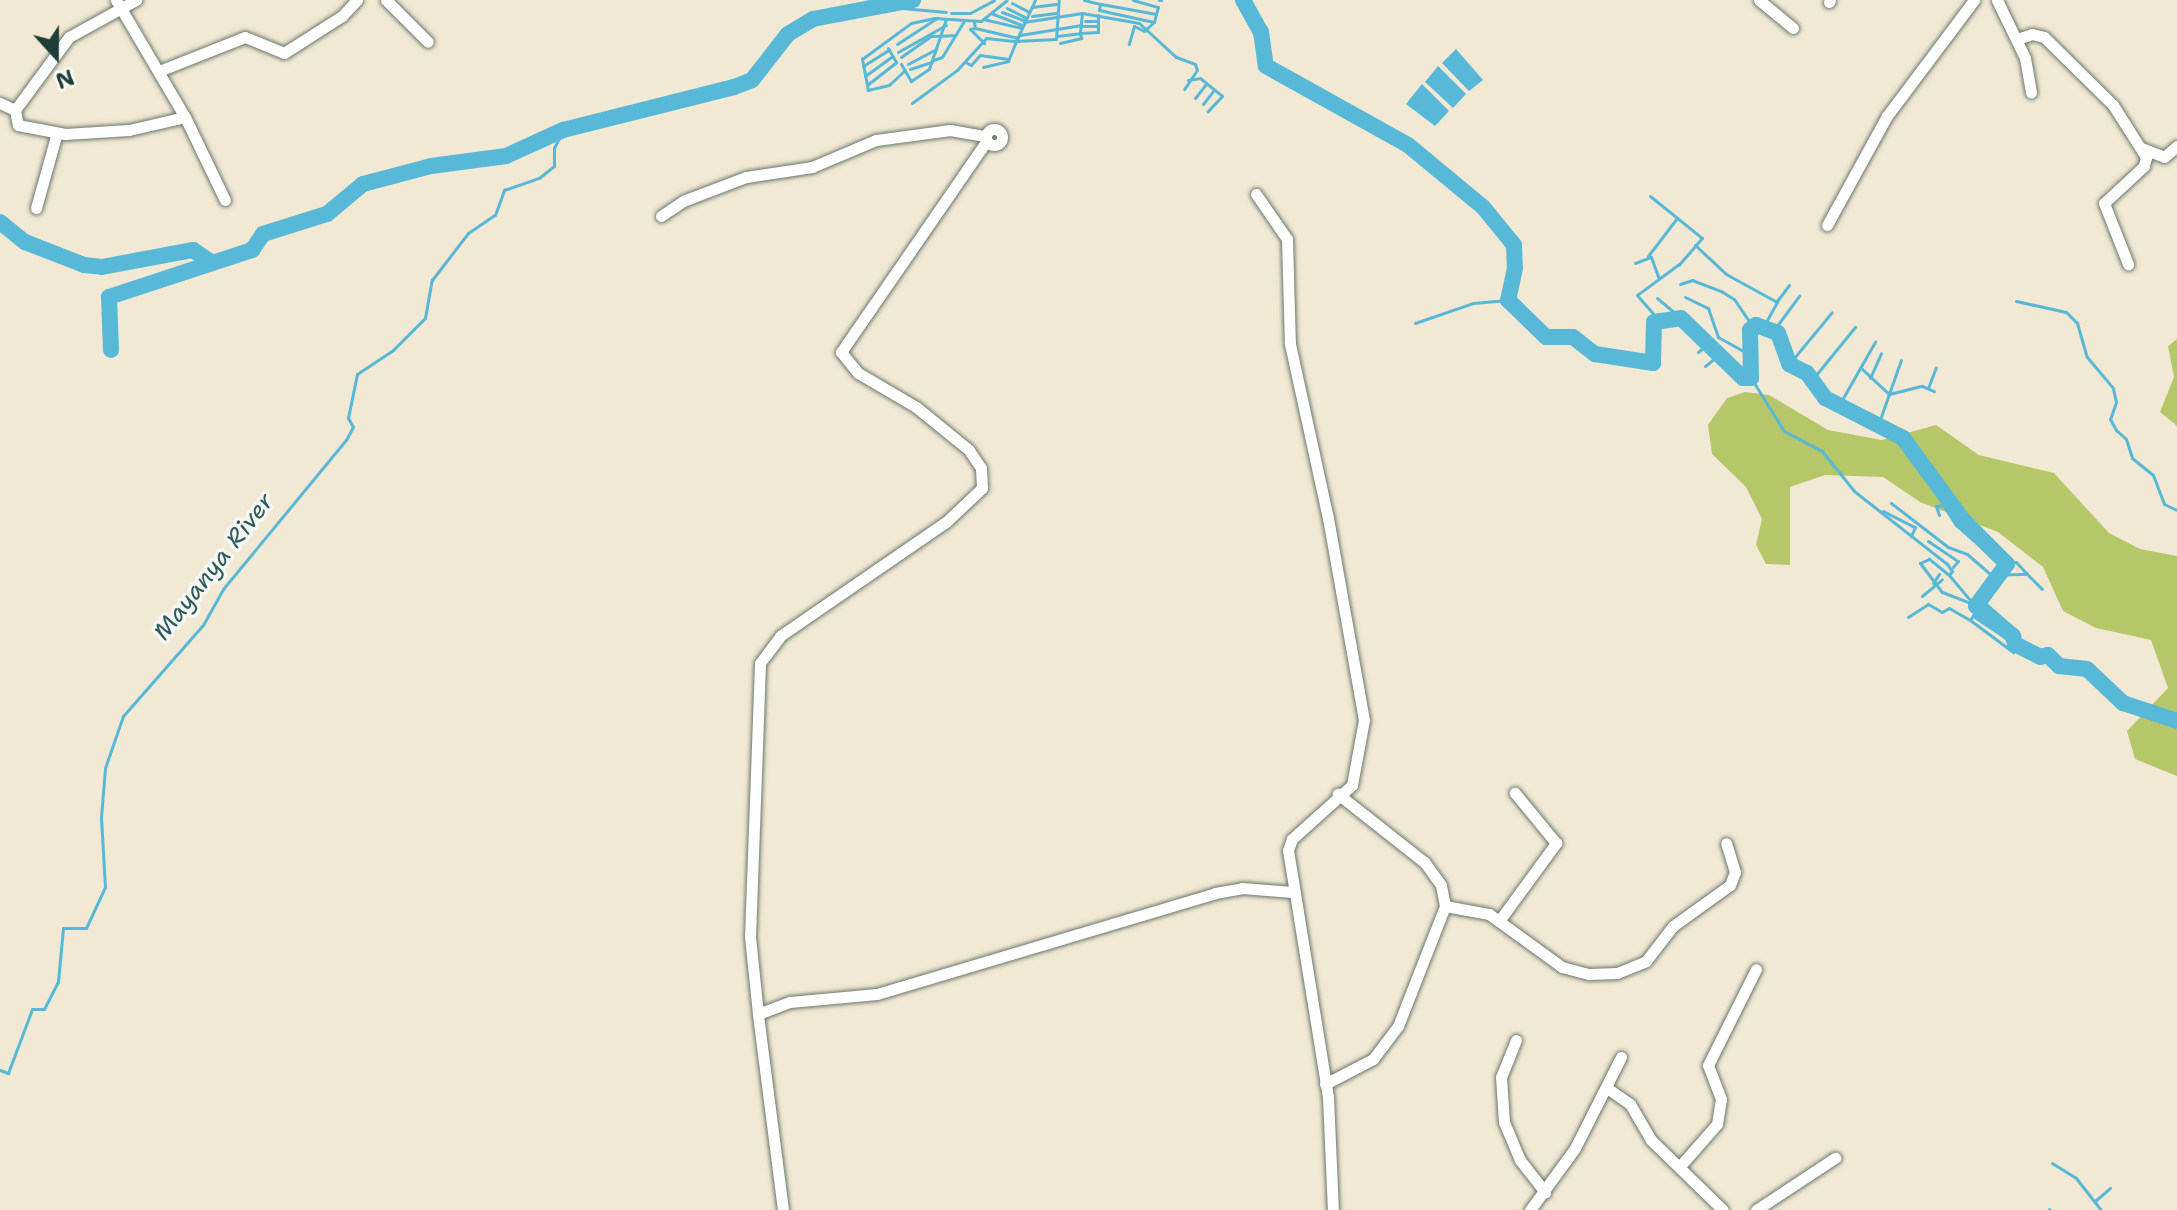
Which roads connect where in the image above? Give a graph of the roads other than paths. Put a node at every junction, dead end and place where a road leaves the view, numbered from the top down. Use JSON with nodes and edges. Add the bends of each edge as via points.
{"nodes":[{"id":1,"x":136,"y":0,"type":"edge"},
{"id":2,"x":357,"y":0,"type":"edge"},
{"id":3,"x":386,"y":0,"type":"edge"},
{"id":4,"x":1759,"y":0,"type":"edge"},
{"id":5,"x":1974,"y":0,"type":"edge"},
{"id":6,"x":1997,"y":0,"type":"edge"},
{"id":7,"x":120,"y":5,"type":"edge"},
{"id":8,"x":1793,"y":28,"type":"dead end"},
{"id":9,"x":2017,"y":39,"type":"junction"},
{"id":10,"x":428,"y":42,"type":"dead end"},
{"id":11,"x":159,"y":71,"type":"junction"},
{"id":12,"x":2031,"y":92,"type":"dead end"},
{"id":13,"x":0,"y":103,"type":"edge"},
{"id":14,"x":15,"y":110,"type":"junction"},
{"id":15,"x":185,"y":117,"type":"junction"},
{"id":16,"x":57,"y":133,"type":"junction"},
{"id":17,"x":2177,"y":146,"type":"edge"},
{"id":18,"x":2141,"y":148,"type":"junction"},
{"id":19,"x":1256,"y":194,"type":"dead end"},
{"id":20,"x":225,"y":200,"type":"dead end"},
{"id":21,"x":36,"y":208,"type":"dead end"},
{"id":22,"x":661,"y":216,"type":"dead end"},
{"id":23,"x":1827,"y":225,"type":"dead end"},
{"id":24,"x":2128,"y":264,"type":"dead end"},
{"id":25,"x":1515,"y":793,"type":"dead end"},
{"id":26,"x":1338,"y":794,"type":"junction"},
{"id":27,"x":1726,"y":843,"type":"dead end"},
{"id":28,"x":1292,"y":892,"type":"junction"},
{"id":29,"x":1445,"y":906,"type":"junction"},
{"id":30,"x":1499,"y":921,"type":"junction"},
{"id":31,"x":1756,"y":969,"type":"dead end"},
{"id":32,"x":758,"y":1014,"type":"junction"},
{"id":33,"x":1516,"y":1040,"type":"dead end"},
{"id":34,"x":1621,"y":1057,"type":"dead end"},
{"id":35,"x":1325,"y":1084,"type":"junction"},
{"id":36,"x":1607,"y":1088,"type":"junction"},
{"id":37,"x":1835,"y":1158,"type":"dead end"},
{"id":38,"x":1681,"y":1165,"type":"junction"},
{"id":39,"x":1545,"y":1192,"type":"junction"},
{"id":40,"x":783,"y":1210,"type":"edge"},
{"id":41,"x":1333,"y":1210,"type":"edge"},
{"id":42,"x":1530,"y":1210,"type":"edge"},
{"id":43,"x":1723,"y":1210,"type":"edge"},
{"id":44,"x":1756,"y":1210,"type":"edge"}],
"edges":[{"from":1,"to":7,"type":"street"},
{"from":2,"to":11,"type":"street","via":[[342,16],[284,53],[245,37]]},
{"from":3,"to":10,"type":"street"},
{"from":4,"to":8,"type":"street"},
{"from":5,"to":23,"type":"street","via":[[1887,116]]},
{"from":6,"to":9,"type":"street"},
{"from":7,"to":11,"type":"street"},
{"from":7,"to":14,"type":"street","via":[[69,37]]},
{"from":9,"to":12,"type":"street"},
{"from":9,"to":18,"type":"street","via":[[2044,37],[2113,105]]},
{"from":11,"to":15,"type":"street"},
{"from":13,"to":14,"type":"street"},
{"from":14,"to":16,"type":"street","via":[[18,125]]},
{"from":15,"to":16,"type":"street","via":[[129,130]]},
{"from":15,"to":20,"type":"street"},
{"from":16,"to":21,"type":"street"},
{"from":17,"to":18,"type":"street","via":[[2164,157]]},
{"from":18,"to":24,"type":"street","via":[[2146,163],[2104,203]]},
{"from":19,"to":26,"type":"street","via":[[1287,239],[1290,344],[1364,720],[1352,785]]},
{"from":22,"to":32,"type":"street","via":[[683,201],[746,177],[812,167],[876,140],[950,130],[984,139],[841,352],[858,373],[916,407],[969,450],[981,468],[982,488],[946,522],[780,636],[760,663],[750,937]]},
{"from":25,"to":30,"type":"street","via":[[1556,843]]},
{"from":26,"to":28,"type":"street","via":[[1292,839]]},
{"from":26,"to":29,"type":"street","via":[[1424,862],[1441,885]]},
{"from":27,"to":30,"type":"street","via":[[1735,872],[1730,885],[1673,926],[1658,951],[1631,968],[1589,974],[1562,967]]},
{"from":28,"to":32,"type":"street","via":[[1242,888],[1215,893],[877,994],[790,1002]]},
{"from":28,"to":35,"type":"street"},
{"from":29,"to":30,"type":"street","via":[[1478,910]]},
{"from":29,"to":35,"type":"street","via":[[1398,1026],[1373,1059]]},
{"from":31,"to":38,"type":"street","via":[[1710,1058],[1708,1069],[1721,1099],[1717,1124]]},
{"from":32,"to":40,"type":"street"},
{"from":33,"to":39,"type":"street","via":[[1501,1077],[1504,1122],[1520,1160]]},
{"from":34,"to":36,"type":"street"},
{"from":35,"to":41,"type":"street"},
{"from":36,"to":38,"type":"street","via":[[1630,1104],[1651,1140]]},
{"from":36,"to":39,"type":"street"},
{"from":37,"to":44,"type":"street"},
{"from":38,"to":43,"type":"street"},
{"from":39,"to":42,"type":"street"}]}
